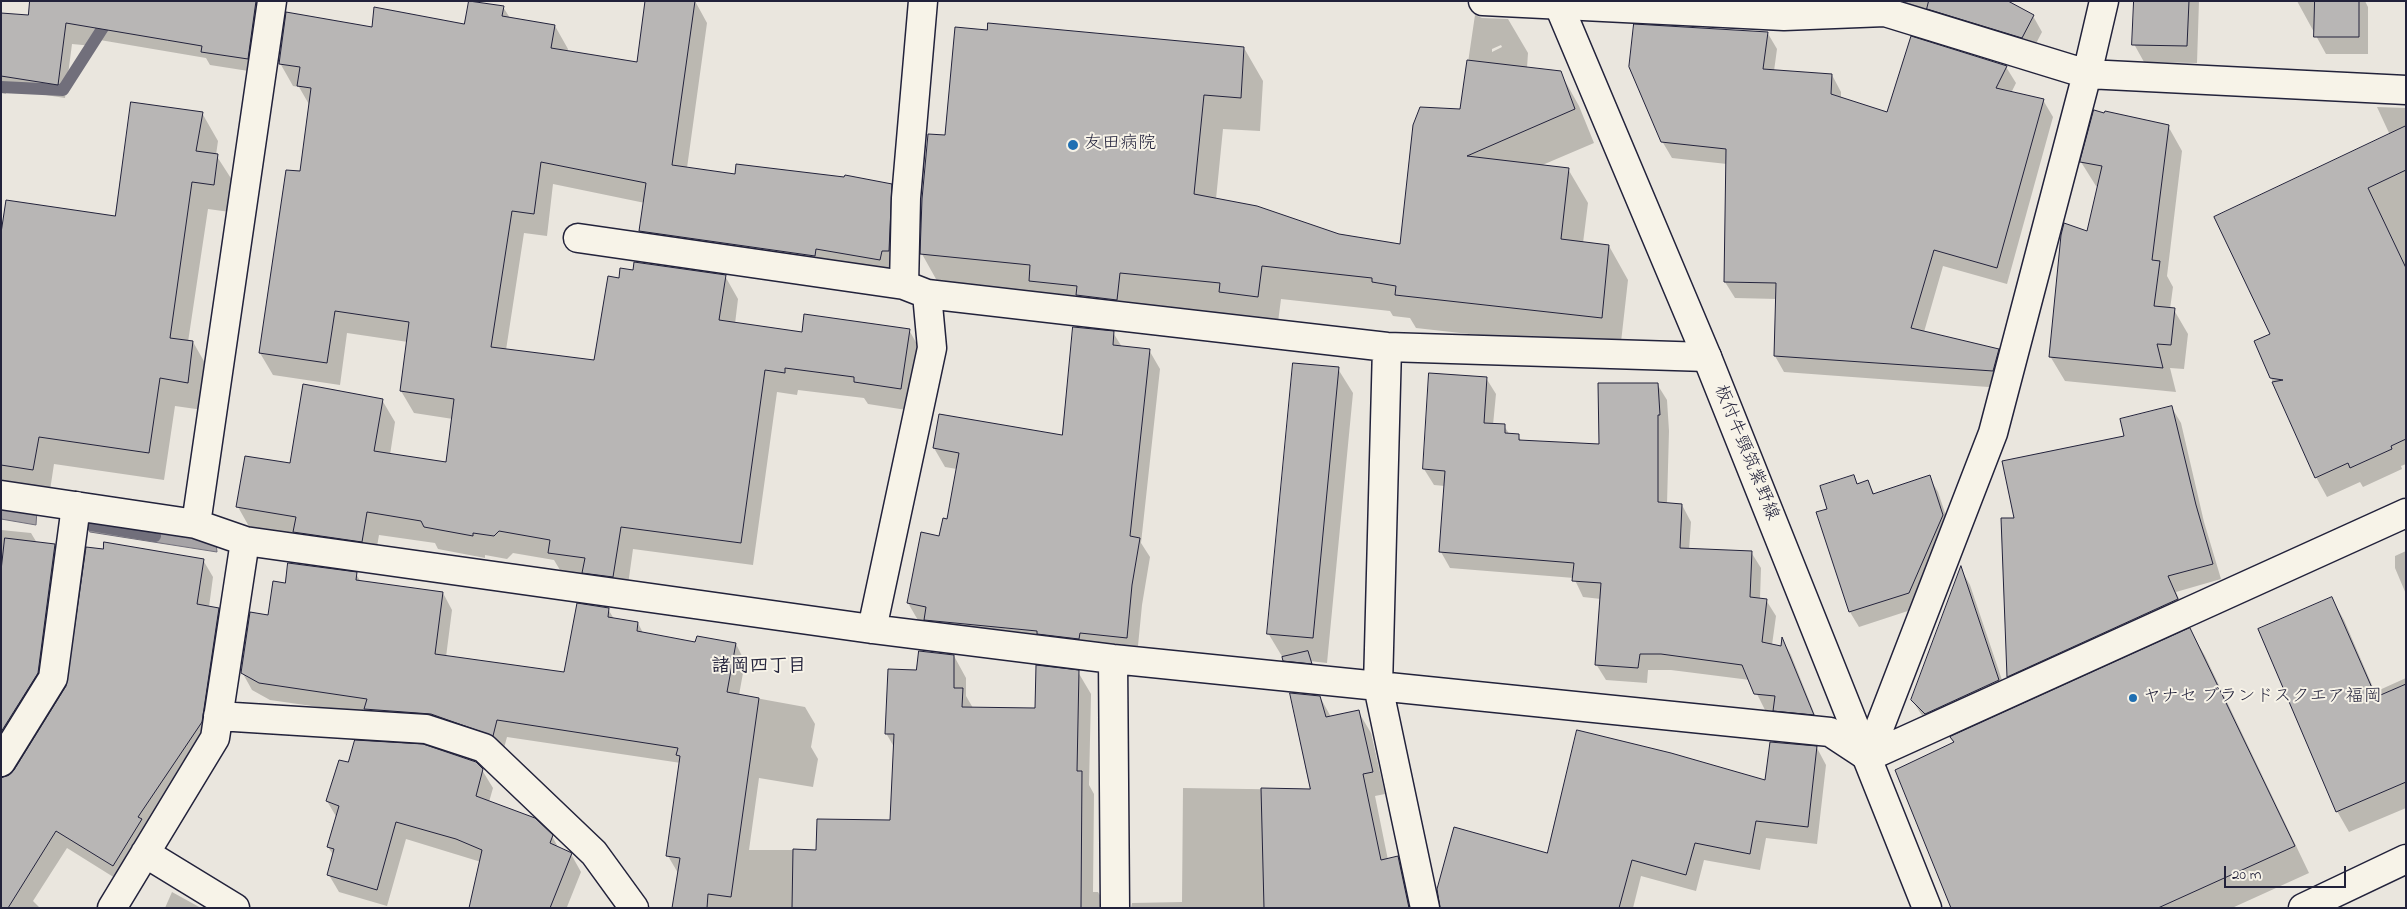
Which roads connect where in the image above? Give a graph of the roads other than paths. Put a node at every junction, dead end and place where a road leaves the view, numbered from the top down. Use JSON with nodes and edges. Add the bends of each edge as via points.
{"nodes":[{"id":1,"x":272,"y":1,"type":"edge"},
{"id":2,"x":923,"y":1,"type":"edge"},
{"id":3,"x":1483,"y":1,"type":"edge"},
{"id":4,"x":2104,"y":1,"type":"edge"},
{"id":5,"x":1558,"y":3,"type":"edge"},
{"id":6,"x":2087,"y":74,"type":"junction"},
{"id":7,"x":2406,"y":90,"type":"edge"},
{"id":8,"x":578,"y":238,"type":"dead end"},
{"id":9,"x":915,"y":289,"type":"junction"},
{"id":10,"x":1387,"y":347,"type":"junction"},
{"id":11,"x":1706,"y":357,"type":"junction"},
{"id":12,"x":1,"y":495,"type":"edge"},
{"id":13,"x":76,"y":506,"type":"junction"},
{"id":14,"x":2406,"y":513,"type":"edge"},
{"id":15,"x":196,"y":524,"type":"junction"},
{"id":16,"x":245,"y":541,"type":"junction"},
{"id":17,"x":872,"y":629,"type":"junction"},
{"id":18,"x":1112,"y":659,"type":"junction"},
{"id":19,"x":1378,"y":686,"type":"junction"},
{"id":20,"x":218,"y":716,"type":"junction"},
{"id":21,"x":1868,"y":757,"type":"junction"},
{"id":22,"x":1,"y":762,"type":"edge"},
{"id":23,"x":145,"y":853,"type":"junction"},
{"id":24,"x":2406,"y":859,"type":"edge"},
{"id":25,"x":112,"y":908,"type":"edge"},
{"id":26,"x":235,"y":908,"type":"edge"},
{"id":27,"x":634,"y":908,"type":"edge"},
{"id":28,"x":1115,"y":908,"type":"edge"},
{"id":29,"x":1425,"y":908,"type":"edge"},
{"id":30,"x":1927,"y":908,"type":"edge"},
{"id":31,"x":2303,"y":908,"type":"edge"}],
"edges":[{"from":1,"to":15,"type":"street"},
{"from":2,"to":9,"type":"street","via":[[906,198]]},
{"from":3,"to":5,"type":"street"},
{"from":4,"to":6,"type":"street"},
{"from":5,"to":6,"type":"street","via":[[1784,16],[1885,12]]},
{"from":5,"to":11,"type":"street","name":"板付牛頸筑紫野線"},
{"from":6,"to":7,"type":"street"},
{"from":6,"to":21,"type":"street","via":[[1993,433]]},
{"from":8,"to":9,"type":"street"},
{"from":9,"to":10,"type":"street"},
{"from":9,"to":17,"type":"street","via":[[932,348]]},
{"from":10,"to":11,"type":"street"},
{"from":10,"to":19,"type":"street"},
{"from":11,"to":21,"type":"street","name":"板付牛頸筑紫野線"},
{"from":12,"to":13,"type":"street"},
{"from":13,"to":15,"type":"street"},
{"from":13,"to":22,"type":"street","via":[[53,678]]},
{"from":14,"to":21,"type":"street"},
{"from":15,"to":16,"type":"street"},
{"from":16,"to":17,"type":"street"},
{"from":16,"to":20,"type":"street"},
{"from":17,"to":18,"type":"street"},
{"from":18,"to":19,"type":"street"},
{"from":18,"to":28,"type":"street"},
{"from":19,"to":21,"type":"street","via":[[1830,732]]},
{"from":19,"to":29,"type":"street"},
{"from":20,"to":23,"type":"street","via":[[215,738]]},
{"from":20,"to":27,"type":"street","via":[[426,729],[484,748],[594,853]]},
{"from":21,"to":30,"type":"street","name":"板付牛頸筑紫野線"},
{"from":23,"to":25,"type":"street"},
{"from":23,"to":26,"type":"street"},
{"from":24,"to":31,"type":"street"}]}
